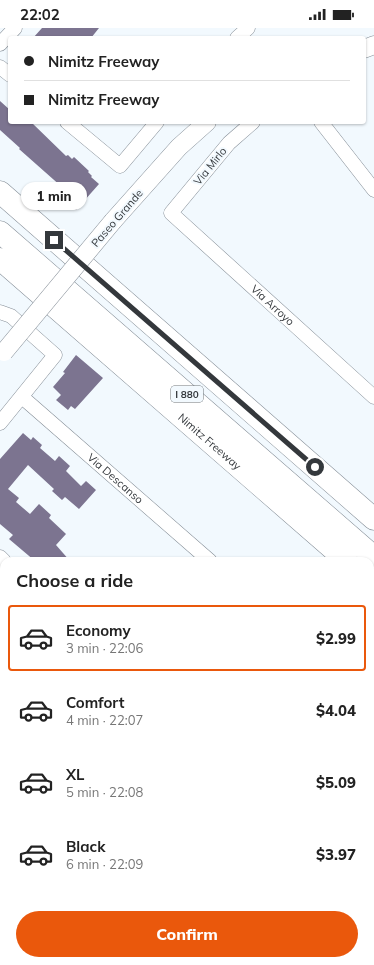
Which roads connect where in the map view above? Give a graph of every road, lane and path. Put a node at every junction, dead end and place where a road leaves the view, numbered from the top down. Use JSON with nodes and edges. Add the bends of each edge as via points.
{"nodes":[{"id":1,"x":15,"y":28,"type":"edge"},
{"id":2,"x":248,"y":28,"type":"edge"},
{"id":3,"x":239,"y":36,"type":"edge"},
{"id":4,"x":0,"y":44,"type":"edge"},
{"id":5,"x":0,"y":67,"type":"edge"},
{"id":6,"x":8,"y":73,"type":"edge"},
{"id":7,"x":69,"y":124,"type":"edge"},
{"id":8,"x":155,"y":124,"type":"edge"},
{"id":9,"x":205,"y":124,"type":"edge"},
{"id":10,"x":250,"y":124,"type":"edge"},
{"id":11,"x":323,"y":124,"type":"edge"},
{"id":12,"x":374,"y":190,"type":"edge"},
{"id":13,"x":0,"y":192,"type":"edge"},
{"id":14,"x":171,"y":213,"type":"joint"},
{"id":15,"x":0,"y":232,"type":"edge"},
{"id":16,"x":0,"y":259,"type":"edge"},
{"id":17,"x":0,"y":312,"type":"edge"},
{"id":18,"x":2,"y":354,"type":"edge"},
{"id":19,"x":22,"y":397,"type":"junction"},
{"id":20,"x":374,"y":397,"type":"edge"},
{"id":21,"x":0,"y":423,"type":"edge"},
{"id":22,"x":374,"y":519,"type":"edge"},
{"id":23,"x":205,"y":557,"type":"edge"},
{"id":24,"x":343,"y":557,"type":"edge"},
{"id":25,"x":374,"y":557,"type":"edge"}],
"edges":[{"from":1,"to":4,"type":"street"},
{"from":2,"to":3,"type":"street"},
{"from":5,"to":6,"type":"street"},
{"from":7,"to":8,"type":"street","via":[[120,166]]},
{"from":9,"to":18,"type":"street","name":"Paseo Grande","bridge":true,"via":[[179,146]]},
{"from":10,"to":14,"type":"street","name":"Via Mirlo","via":[[229,143]]},
{"from":11,"to":12,"type":"street"},
{"from":13,"to":22,"type":"highway","number":"I 880"},
{"from":14,"to":20,"type":"street","name":"Via Arroyo"},
{"from":15,"to":25,"type":"highway","number":"I 880"},
{"from":16,"to":24,"type":"highway","name":"Nimitz Freeway","number":"I 880"},
{"from":17,"to":19,"type":"street","via":[[11,316],[55,355]]},
{"from":19,"to":21,"type":"street"},
{"from":19,"to":23,"type":"street","name":"Via Descanso"}]}
